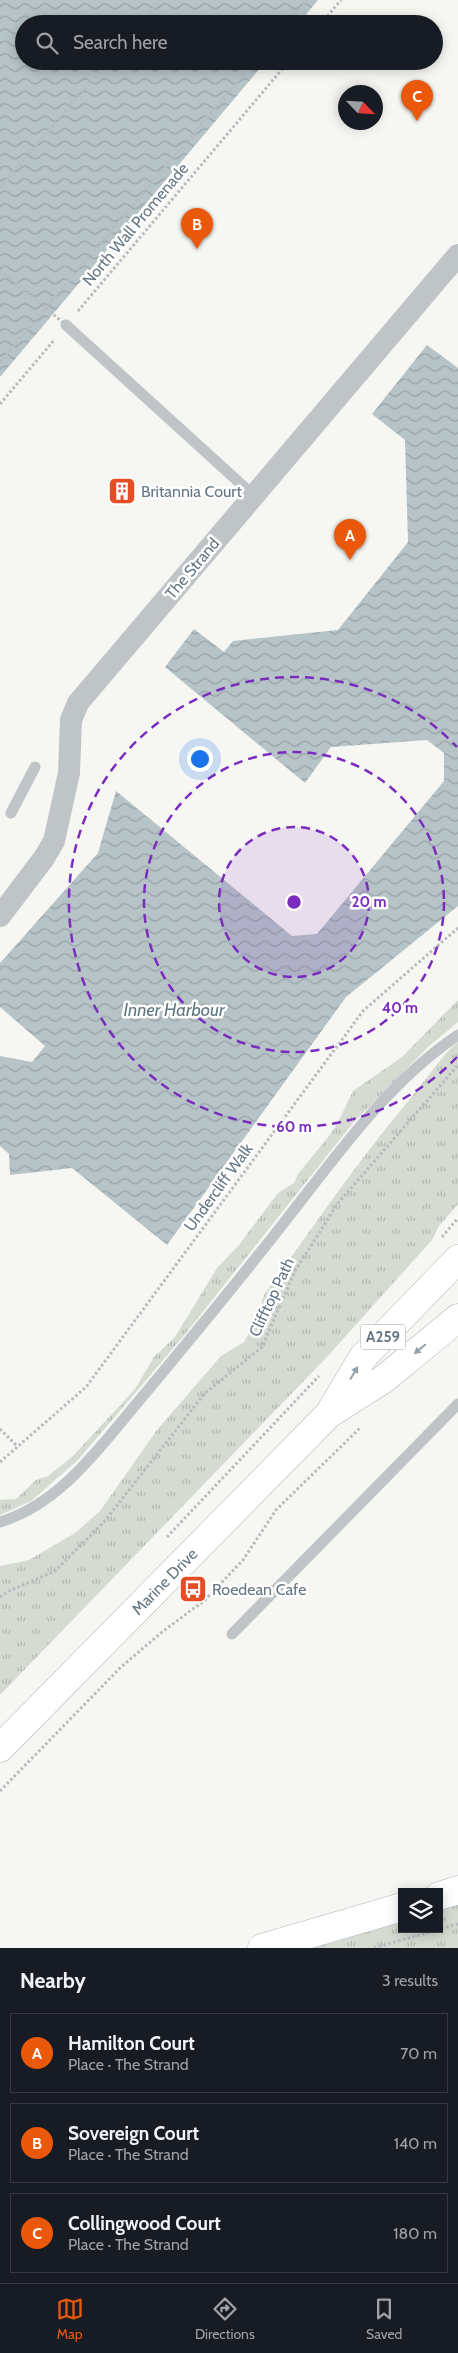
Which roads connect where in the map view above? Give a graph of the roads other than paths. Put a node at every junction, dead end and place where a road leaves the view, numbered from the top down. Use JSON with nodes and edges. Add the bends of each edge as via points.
{"nodes":[{"id":1,"x":458,"y":255,"type":"edge"},
{"id":2,"x":66,"y":325,"type":"road end"},
{"id":3,"x":254,"y":495,"type":"junction"},
{"id":4,"x":36,"y":766,"type":"dead end"},
{"id":5,"x":12,"y":813,"type":"dead end"},
{"id":6,"x":0,"y":916,"type":"edge"},
{"id":7,"x":458,"y":1035,"type":"edge"},
{"id":8,"x":455,"y":1264,"type":"edge"},
{"id":9,"x":458,"y":1318,"type":"edge"},
{"id":10,"x":458,"y":1404,"type":"edge"},
{"id":11,"x":329,"y":1414,"type":"junction"},
{"id":12,"x":0,"y":1522,"type":"edge"},
{"id":13,"x":232,"y":1634,"type":"dead end"},
{"id":14,"x":0,"y":1748,"type":"edge"},
{"id":15,"x":458,"y":1890,"type":"edge"},
{"id":16,"x":443,"y":1895,"type":"edge"},
{"id":17,"x":398,"y":1908,"type":"edge"},
{"id":18,"x":262,"y":1948,"type":"edge"}],
"edges":[{"from":1,"to":3,"type":"street","name":"The Strand"},
{"from":2,"to":3,"type":"lane"},
{"from":3,"to":6,"type":"street","name":"The Strand","via":[[78,703],[71,720],[69,773],[54,841]]},
{"from":4,"to":5,"type":"lane"},
{"from":7,"to":12,"type":"lane","via":[[409,1074],[357,1130],[214,1312],[82,1468],[44,1501]]},
{"from":11,"to":8,"type":"main road","name":"Marine Drive","number":"A259","one_way":true,"via":[[363,1357]]},
{"from":9,"to":11,"type":"main road","name":"Marine Drive","number":"A259","one_way":true,"via":[[384,1379]]},
{"from":10,"to":13,"type":"lane"},
{"from":11,"to":14,"type":"main road","name":"Marine Drive","number":"A259"},
{"from":15,"to":16,"type":"main road"},
{"from":17,"to":18,"type":"main road"}]}
